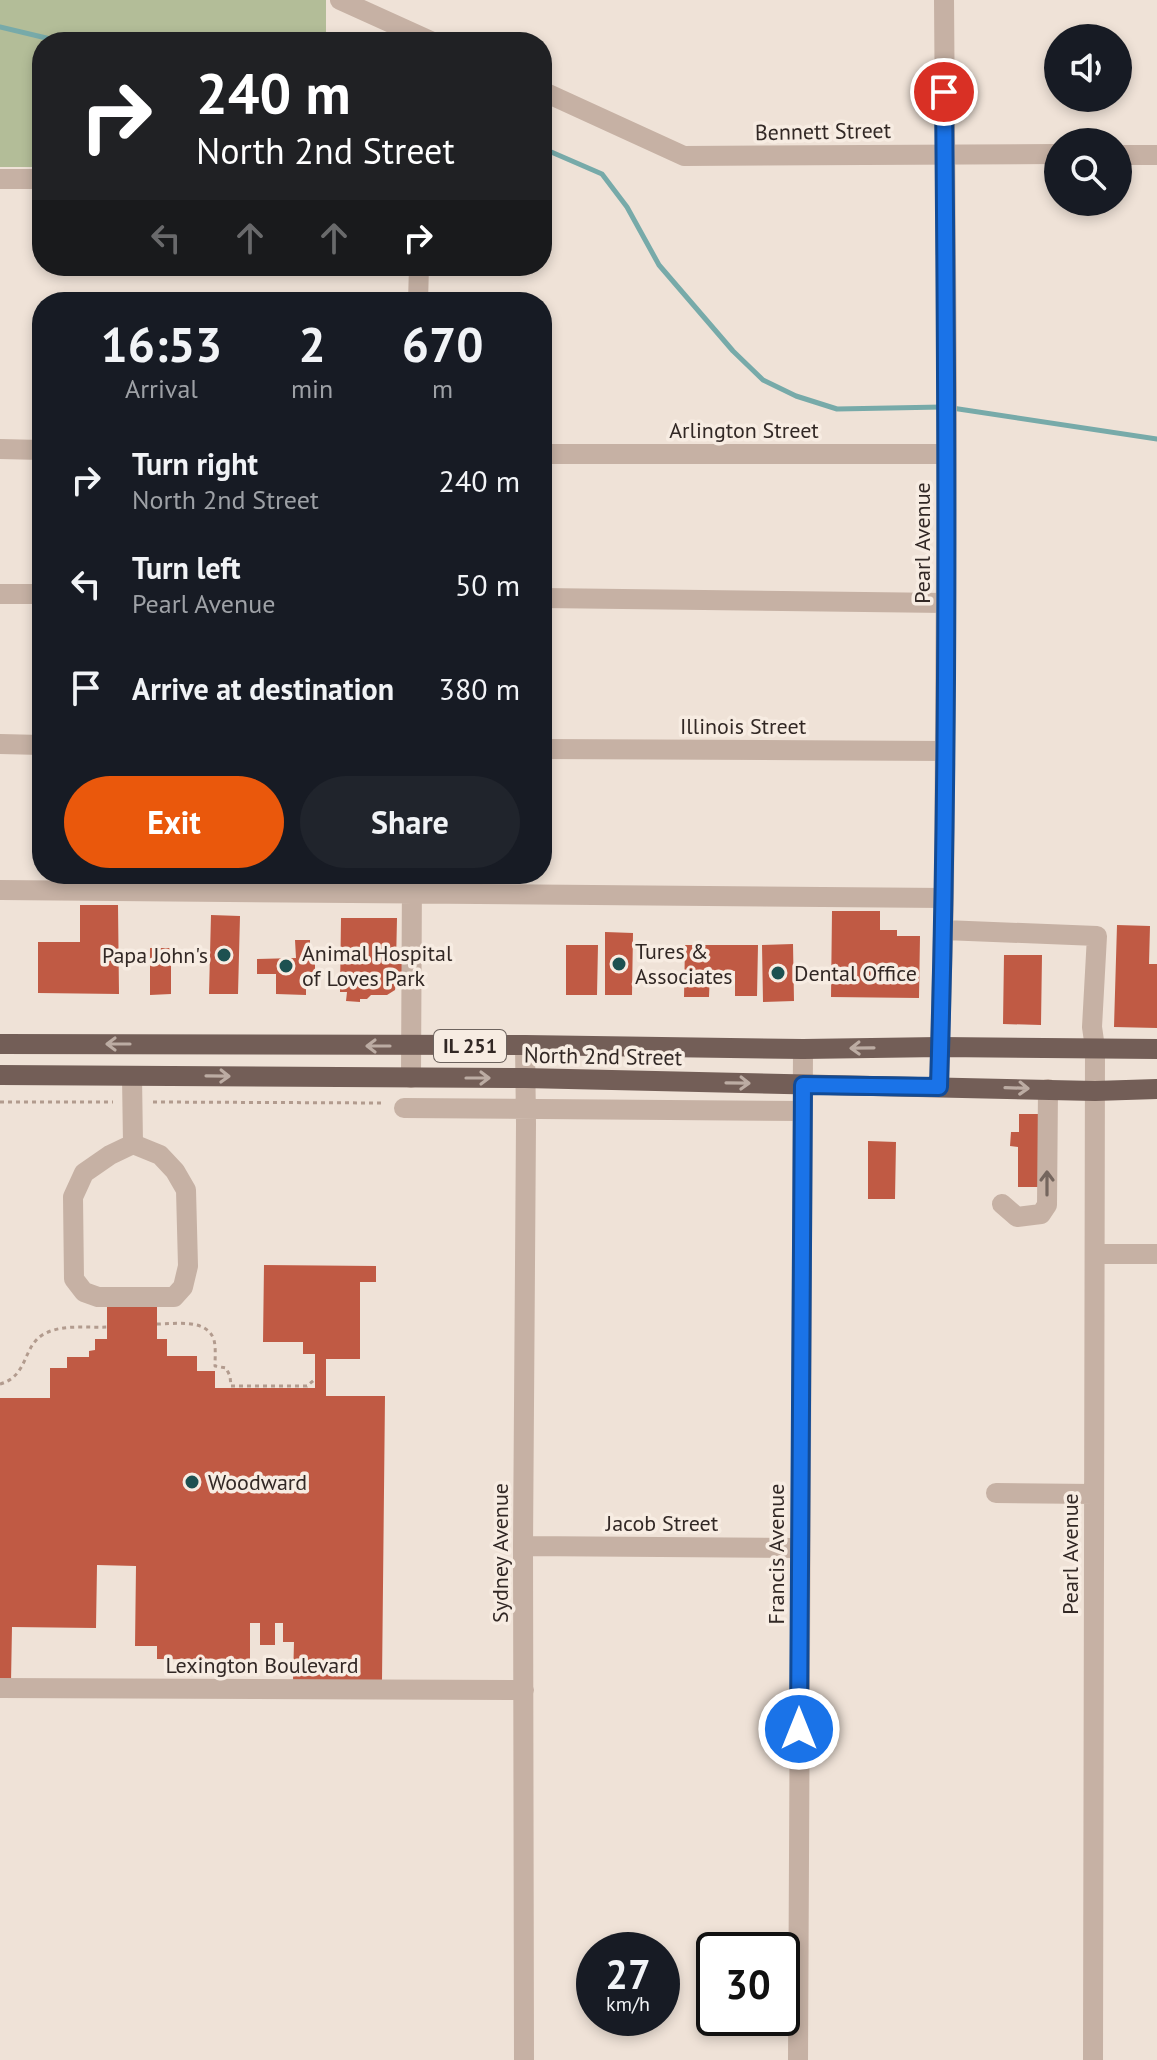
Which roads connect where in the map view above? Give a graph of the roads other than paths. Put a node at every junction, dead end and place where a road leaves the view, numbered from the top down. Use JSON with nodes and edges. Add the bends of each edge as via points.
{"nodes":[{"id":1,"x":340,"y":0,"type":"edge"},
{"id":2,"x":944,"y":0,"type":"edge"},
{"id":3,"x":411,"y":32,"type":"edge"},
{"id":4,"x":552,"y":96,"type":"edge"},
{"id":5,"x":945,"y":153,"type":"junction"},
{"id":6,"x":1044,"y":154,"type":"edge"},
{"id":7,"x":1132,"y":155,"type":"edge"},
{"id":8,"x":1157,"y":155,"type":"edge"},
{"id":9,"x":0,"y":179,"type":"edge"},
{"id":10,"x":32,"y":179,"type":"edge"},
{"id":11,"x":0,"y":449,"type":"edge"},
{"id":12,"x":32,"y":450,"type":"edge"},
{"id":13,"x":552,"y":454,"type":"edge"},
{"id":14,"x":946,"y":454,"type":"junction"},
{"id":15,"x":0,"y":594,"type":"edge"},
{"id":16,"x":32,"y":594,"type":"edge"},
{"id":17,"x":552,"y":598,"type":"edge"},
{"id":18,"x":946,"y":603,"type":"junction"},
{"id":19,"x":0,"y":744,"type":"edge"},
{"id":20,"x":32,"y":745,"type":"edge"},
{"id":21,"x":552,"y":749,"type":"edge"},
{"id":22,"x":945,"y":751,"type":"junction"},
{"id":23,"x":412,"y":884,"type":"edge"},
{"id":24,"x":0,"y":890,"type":"edge"},
{"id":25,"x":944,"y":898,"type":"junction"},
{"id":26,"x":944,"y":930,"type":"junction"},
{"id":27,"x":0,"y":1044,"type":"edge"},
{"id":28,"x":525,"y":1045,"type":"junction"},
{"id":29,"x":411,"y":1046,"type":"junction"},
{"id":30,"x":940,"y":1047,"type":"junction"},
{"id":31,"x":1095,"y":1048,"type":"junction"},
{"id":32,"x":803,"y":1049,"type":"junction"},
{"id":33,"x":1157,"y":1049,"type":"edge"},
{"id":34,"x":0,"y":1075,"type":"edge"},
{"id":35,"x":132,"y":1076,"type":"junction"},
{"id":36,"x":411,"y":1078,"type":"junction"},
{"id":37,"x":525,"y":1078,"type":"junction"},
{"id":38,"x":803,"y":1085,"type":"junction"},
{"id":39,"x":939,"y":1087,"type":"junction"},
{"id":40,"x":1048,"y":1089,"type":"junction"},
{"id":41,"x":1157,"y":1089,"type":"edge"},
{"id":42,"x":1095,"y":1091,"type":"junction"},
{"id":43,"x":398,"y":1106,"type":"road end"},
{"id":44,"x":526,"y":1108,"type":"junction"},
{"id":45,"x":802,"y":1111,"type":"junction"},
{"id":46,"x":133,"y":1144,"type":"junction"},
{"id":47,"x":1002,"y":1204,"type":"dead end"},
{"id":48,"x":1095,"y":1254,"type":"junction"},
{"id":49,"x":1157,"y":1254,"type":"edge"},
{"id":50,"x":996,"y":1493,"type":"dead end"},
{"id":51,"x":1094,"y":1494,"type":"junction"},
{"id":52,"x":523,"y":1546,"type":"junction"},
{"id":53,"x":800,"y":1548,"type":"junction"},
{"id":54,"x":0,"y":1688,"type":"edge"},
{"id":55,"x":524,"y":1690,"type":"junction"},
{"id":56,"x":524,"y":2060,"type":"edge"},
{"id":57,"x":798,"y":2060,"type":"edge"},
{"id":58,"x":1093,"y":2060,"type":"edge"}],
"edges":[{"from":1,"to":3,"type":"street"},
{"from":2,"to":5,"type":"street","name":"Pearl Avenue"},
{"from":4,"to":5,"type":"street","name":"Bennett Street","via":[[684,156]]},
{"from":5,"to":6,"type":"street","name":"Bennett Street"},
{"from":5,"to":14,"type":"street","name":"Pearl Avenue"},
{"from":7,"to":8,"type":"street"},
{"from":9,"to":10,"type":"street"},
{"from":11,"to":12,"type":"street"},
{"from":13,"to":14,"type":"street","name":"Arlington Street"},
{"from":14,"to":18,"type":"street","name":"Pearl Avenue"},
{"from":15,"to":16,"type":"street"},
{"from":17,"to":18,"type":"street"},
{"from":18,"to":22,"type":"street","name":"Pearl Avenue"},
{"from":19,"to":20,"type":"street"},
{"from":21,"to":22,"type":"street","name":"Illinois Street"},
{"from":22,"to":25,"type":"street","name":"Pearl Avenue"},
{"from":23,"to":24,"type":"street"},
{"from":23,"to":25,"type":"street"},
{"from":23,"to":29,"type":"street"},
{"from":25,"to":26,"type":"street","name":"Pearl Avenue"},
{"from":26,"to":30,"type":"street","name":"Pearl Avenue"},
{"from":26,"to":31,"type":"street","name":"Pearl Avenue","via":[[1097,936]]},
{"from":29,"to":27,"type":"main road","name":"North 2nd Street","number":"IL 251","one_way":true},
{"from":28,"to":29,"type":"main road","name":"North 2nd Street","number":"IL 251"},
{"from":28,"to":32,"type":"main road","name":"North 2nd Street","number":"IL 251"},
{"from":28,"to":37,"type":"street","name":"Sydney Avenue"},
{"from":29,"to":36,"type":"street"},
{"from":30,"to":31,"type":"main road","name":"North 2nd Street","number":"IL 251"},
{"from":30,"to":32,"type":"main road","name":"North 2nd Street","number":"IL 251","one_way":true},
{"from":30,"to":39,"type":"street","name":"Pearl Avenue"},
{"from":31,"to":33,"type":"main road","name":"North 2nd Street","number":"IL 251"},
{"from":31,"to":42,"type":"street","name":"Pearl Avenue"},
{"from":32,"to":38,"type":"street","name":"Francis Avenue"},
{"from":34,"to":35,"type":"main road","name":"North 2nd Street","number":"IL 251"},
{"from":35,"to":36,"type":"main road","name":"North 2nd Street","number":"IL 251","one_way":true},
{"from":35,"to":46,"type":"street"},
{"from":36,"to":37,"type":"main road","name":"North 2nd Street","number":"IL 251","one_way":true},
{"from":37,"to":38,"type":"main road","name":"North 2nd Street","number":"IL 251","one_way":true},
{"from":37,"to":44,"type":"street","name":"Sydney Avenue"},
{"from":38,"to":39,"type":"main road","name":"North 2nd Street","number":"IL 251"},
{"from":38,"to":45,"type":"street","name":"Francis Avenue"},
{"from":39,"to":40,"type":"main road","name":"North 2nd Street","number":"IL 251","one_way":true},
{"from":40,"to":42,"type":"main road","name":"North 2nd Street","number":"IL 251"},
{"from":47,"to":40,"type":"street","one_way":true,"via":[[1017,1217],[1041,1214],[1047,1205]]},
{"from":41,"to":42,"type":"main road","name":"North 2nd Street","number":"IL 251"},
{"from":42,"to":48,"type":"street","name":"Pearl Avenue"},
{"from":43,"to":44,"type":"street"},
{"from":44,"to":45,"type":"street"},
{"from":44,"to":52,"type":"street","name":"Sydney Avenue"},
{"from":45,"to":53,"type":"street","name":"Francis Avenue"},
{"from":46,"to":46,"type":"street","via":[[84,1173],[73,1197],[74,1279],[84,1292],[98,1297],[174,1297],[183,1287],[188,1266],[186,1190],[160,1155]]},
{"from":48,"to":49,"type":"street"},
{"from":48,"to":51,"type":"street","name":"Pearl Avenue"},
{"from":50,"to":51,"type":"street"},
{"from":51,"to":58,"type":"street","name":"Pearl Avenue"},
{"from":52,"to":53,"type":"street","name":"Jacob Street"},
{"from":52,"to":55,"type":"street","name":"Sydney Avenue"},
{"from":53,"to":57,"type":"street","name":"Francis Avenue"},
{"from":54,"to":55,"type":"street","name":"Lexington Boulevard"},
{"from":55,"to":56,"type":"street","name":"Sydney Avenue"}]}
